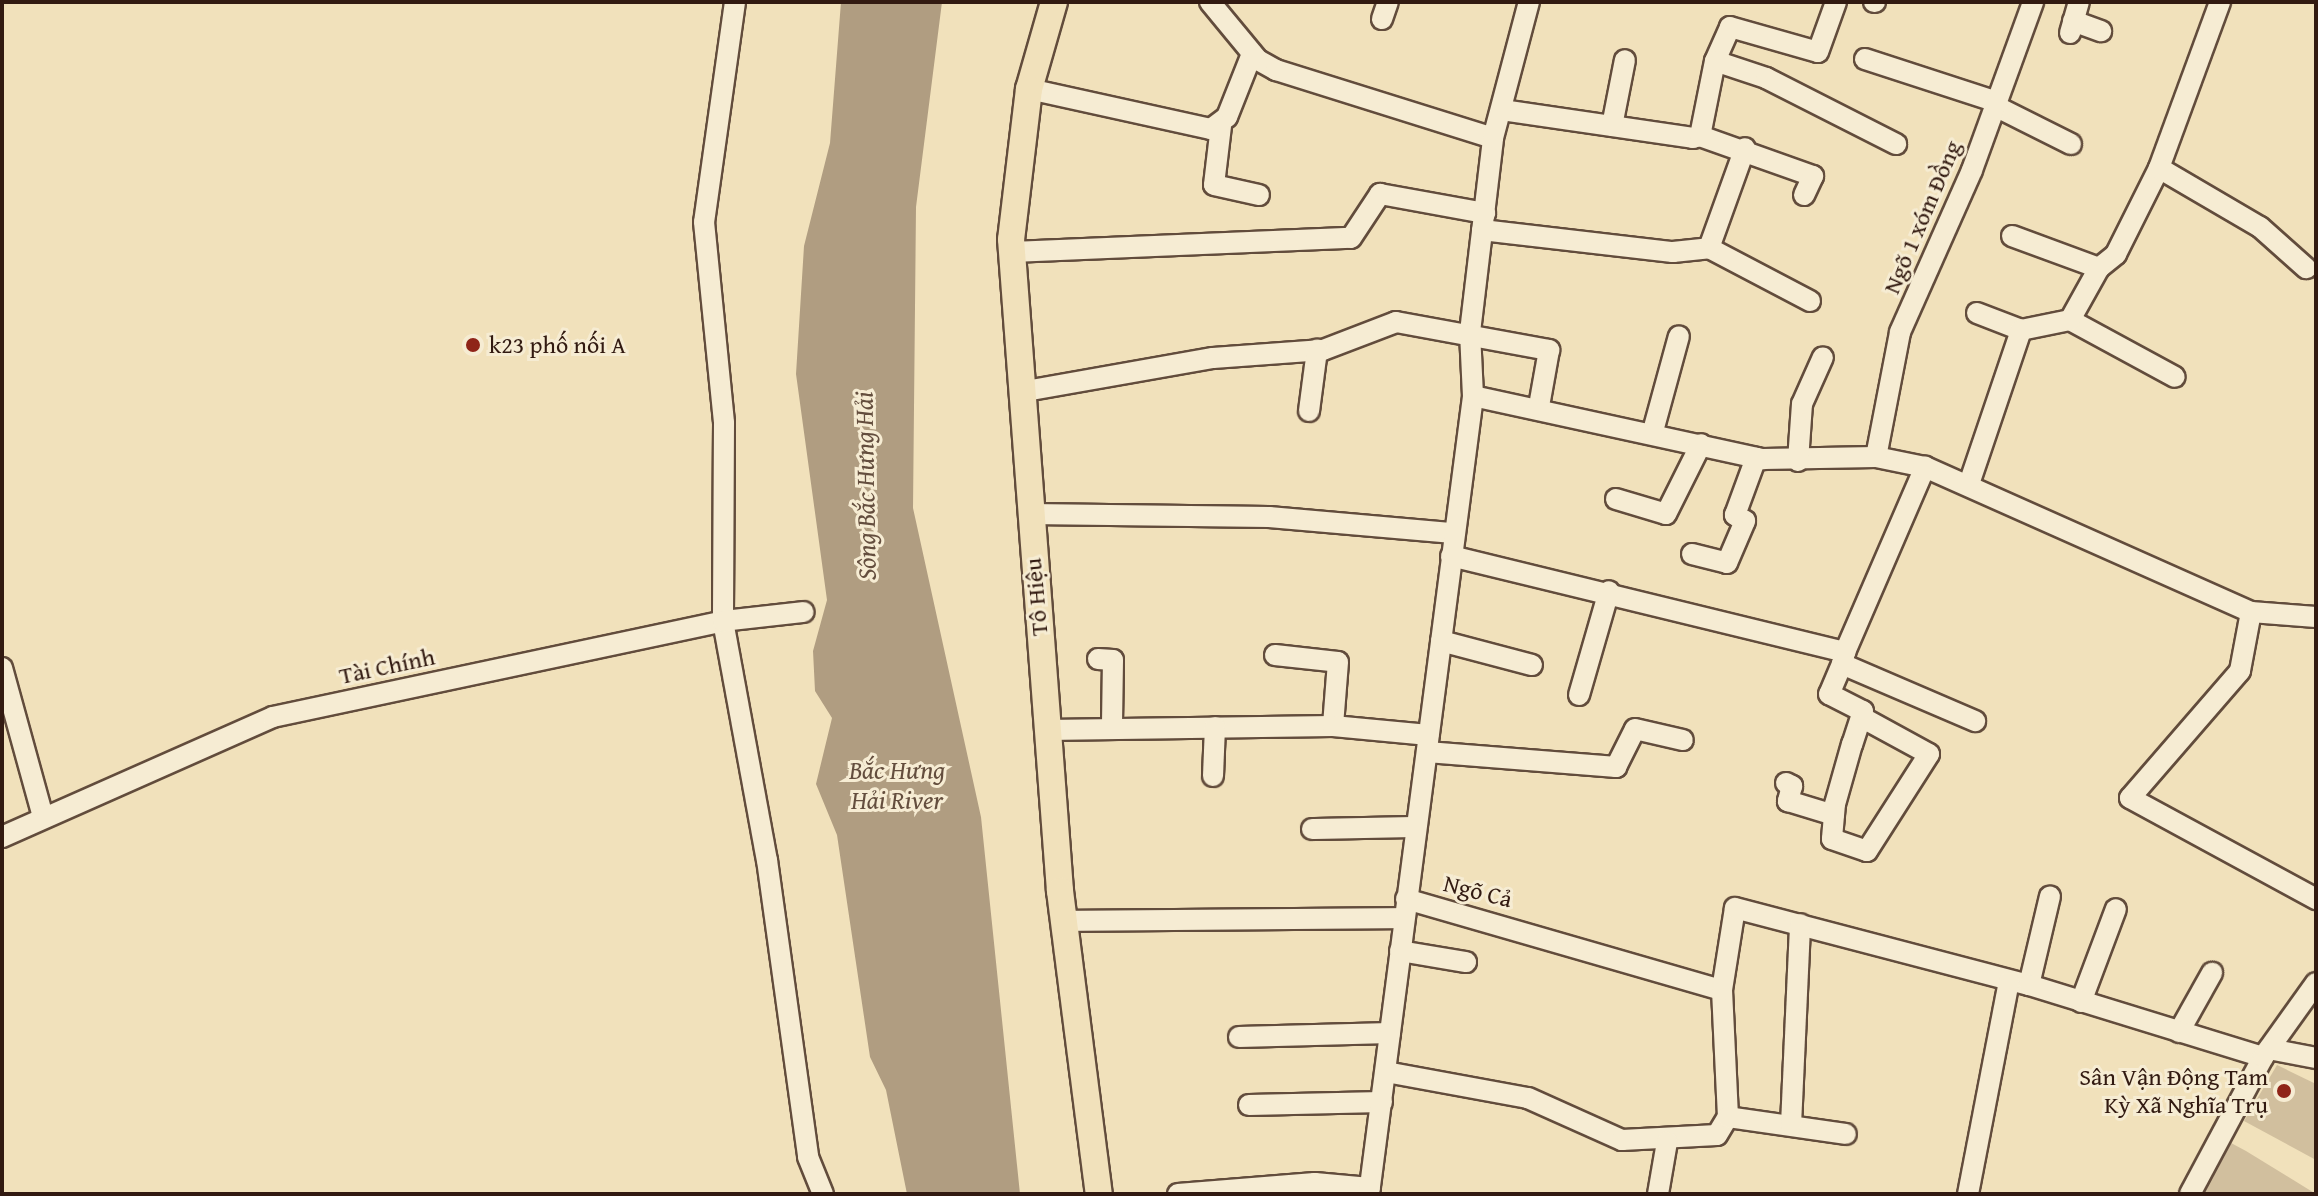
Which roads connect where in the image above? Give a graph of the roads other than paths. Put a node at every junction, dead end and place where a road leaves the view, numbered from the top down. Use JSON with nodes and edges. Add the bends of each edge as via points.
{"nodes":[{"id":1,"x":735,"y":2,"type":"edge"},
{"id":2,"x":1054,"y":2,"type":"edge"},
{"id":3,"x":1529,"y":2,"type":"edge"},
{"id":4,"x":1836,"y":2,"type":"edge"},
{"id":5,"x":2033,"y":2,"type":"edge"},
{"id":6,"x":2220,"y":2,"type":"edge"},
{"id":7,"x":1214,"y":4,"type":"edge"},
{"id":8,"x":2074,"y":19,"type":"edge"},
{"id":9,"x":2101,"y":31,"type":"dead end"},
{"id":10,"x":1252,"y":54,"type":"junction"},
{"id":11,"x":1865,"y":59,"type":"dead end"},
{"id":12,"x":1625,"y":60,"type":"dead end"},
{"id":13,"x":1715,"y":61,"type":"junction"},
{"id":14,"x":1029,"y":89,"type":"junction"},
{"id":15,"x":1996,"y":104,"type":"junction"},
{"id":16,"x":1502,"y":110,"type":"junction"},
{"id":17,"x":1221,"y":126,"type":"junction"},
{"id":18,"x":1612,"y":126,"type":"junction"},
{"id":19,"x":1700,"y":136,"type":"junction"},
{"id":20,"x":1493,"y":138,"type":"junction"},
{"id":21,"x":1896,"y":144,"type":"dead end"},
{"id":22,"x":2071,"y":144,"type":"dead end"},
{"id":23,"x":1745,"y":148,"type":"junction"},
{"id":24,"x":2159,"y":168,"type":"junction"},
{"id":25,"x":1259,"y":195,"type":"dead end"},
{"id":26,"x":1804,"y":195,"type":"dead end"},
{"id":27,"x":1483,"y":222,"type":"junction"},
{"id":28,"x":2012,"y":236,"type":"dead end"},
{"id":29,"x":1709,"y":248,"type":"junction"},
{"id":30,"x":1012,"y":252,"type":"junction"},
{"id":31,"x":2099,"y":268,"type":"junction"},
{"id":32,"x":2306,"y":268,"type":"dead end"},
{"id":33,"x":1810,"y":301,"type":"dead end"},
{"id":34,"x":1977,"y":313,"type":"dead end"},
{"id":35,"x":2070,"y":320,"type":"junction"},
{"id":36,"x":2021,"y":330,"type":"junction"},
{"id":37,"x":1470,"y":332,"type":"junction"},
{"id":38,"x":1679,"y":336,"type":"dead end"},
{"id":39,"x":1317,"y":350,"type":"junction"},
{"id":40,"x":1823,"y":357,"type":"dead end"},
{"id":41,"x":2175,"y":377,"type":"dead end"},
{"id":42,"x":1020,"y":392,"type":"junction"},
{"id":43,"x":1473,"y":396,"type":"junction"},
{"id":44,"x":1539,"y":406,"type":"junction"},
{"id":45,"x":1309,"y":411,"type":"dead end"},
{"id":46,"x":1653,"y":431,"type":"junction"},
{"id":47,"x":1701,"y":444,"type":"junction"},
{"id":48,"x":1876,"y":457,"type":"junction"},
{"id":49,"x":1756,"y":458,"type":"junction"},
{"id":50,"x":1798,"y":461,"type":"junction"},
{"id":51,"x":1925,"y":467,"type":"junction"},
{"id":52,"x":1969,"y":484,"type":"junction"},
{"id":53,"x":1616,"y":499,"type":"dead end"},
{"id":54,"x":1030,"y":514,"type":"junction"},
{"id":55,"x":1453,"y":533,"type":"junction"},
{"id":56,"x":1692,"y":554,"type":"dead end"},
{"id":57,"x":1451,"y":556,"type":"junction"},
{"id":58,"x":1609,"y":591,"type":"junction"},
{"id":59,"x":803,"y":612,"type":"dead end"},
{"id":60,"x":2251,"y":612,"type":"junction"},
{"id":61,"x":2316,"y":617,"type":"edge"},
{"id":62,"x":723,"y":621,"type":"junction"},
{"id":63,"x":1441,"y":641,"type":"junction"},
{"id":64,"x":1275,"y":655,"type":"dead end"},
{"id":65,"x":1843,"y":658,"type":"junction"},
{"id":66,"x":1098,"y":659,"type":"dead end"},
{"id":67,"x":1532,"y":665,"type":"dead end"},
{"id":68,"x":2,"y":668,"type":"edge"},
{"id":69,"x":1579,"y":695,"type":"dead end"},
{"id":70,"x":1861,"y":717,"type":"junction"},
{"id":71,"x":1975,"y":721,"type":"dead end"},
{"id":72,"x":1112,"y":725,"type":"junction"},
{"id":73,"x":1333,"y":726,"type":"junction"},
{"id":74,"x":1215,"y":727,"type":"junction"},
{"id":75,"x":1047,"y":730,"type":"junction"},
{"id":76,"x":1683,"y":740,"type":"dead end"},
{"id":77,"x":1428,"y":744,"type":"junction"},
{"id":78,"x":1213,"y":776,"type":"dead end"},
{"id":79,"x":1786,"y":783,"type":"dead end"},
{"id":80,"x":1834,"y":815,"type":"junction"},
{"id":81,"x":43,"y":817,"type":"junction"},
{"id":82,"x":1416,"y":827,"type":"junction"},
{"id":83,"x":1312,"y":829,"type":"dead end"},
{"id":84,"x":2,"y":837,"type":"edge"},
{"id":85,"x":2050,"y":896,"type":"dead end"},
{"id":86,"x":2316,"y":899,"type":"edge"},
{"id":87,"x":1405,"y":908,"type":"junction"},
{"id":88,"x":2116,"y":909,"type":"dead end"},
{"id":89,"x":1064,"y":921,"type":"junction"},
{"id":90,"x":1800,"y":924,"type":"junction"},
{"id":91,"x":1400,"y":951,"type":"junction"},
{"id":92,"x":1466,"y":962,"type":"dead end"},
{"id":93,"x":2212,"y":973,"type":"dead end"},
{"id":94,"x":2316,"y":983,"type":"edge"},
{"id":95,"x":2019,"y":984,"type":"junction"},
{"id":96,"x":1722,"y":990,"type":"junction"},
{"id":97,"x":2081,"y":1002,"type":"junction"},
{"id":98,"x":2179,"y":1032,"type":"junction"},
{"id":99,"x":1390,"y":1033,"type":"junction"},
{"id":100,"x":1239,"y":1037,"type":"dead end"},
{"id":101,"x":2266,"y":1053,"type":"junction"},
{"id":102,"x":2316,"y":1058,"type":"edge"},
{"id":103,"x":1386,"y":1072,"type":"junction"},
{"id":104,"x":1382,"y":1102,"type":"junction"},
{"id":105,"x":1249,"y":1105,"type":"dead end"},
{"id":106,"x":1728,"y":1117,"type":"junction"},
{"id":107,"x":1791,"y":1125,"type":"junction"},
{"id":108,"x":1846,"y":1134,"type":"dead end"},
{"id":109,"x":1667,"y":1142,"type":"junction"},
{"id":110,"x":1369,"y":1191,"type":"edge"},
{"id":111,"x":823,"y":1194,"type":"edge"},
{"id":112,"x":1099,"y":1194,"type":"edge"},
{"id":113,"x":1178,"y":1194,"type":"edge"},
{"id":114,"x":1658,"y":1194,"type":"edge"},
{"id":115,"x":1968,"y":1194,"type":"edge"},
{"id":116,"x":2190,"y":1194,"type":"edge"}],
"edges":[{"from":1,"to":62,"type":"street","via":[[704,222],[724,423]]},
{"from":2,"to":14,"type":"main road","name":"Tô Hiệu"},
{"from":3,"to":16,"type":"street"},
{"from":4,"to":13,"type":"street","via":[[1818,52],[1730,27]]},
{"from":5,"to":15,"type":"street","name":"Ngõ 1 xóm Đồng"},
{"from":6,"to":24,"type":"street"},
{"from":7,"to":10,"type":"street"},
{"from":8,"to":9,"type":"street"},
{"from":10,"to":17,"type":"street"},
{"from":10,"to":20,"type":"street","via":[[1276,70]]},
{"from":11,"to":15,"type":"street"},
{"from":12,"to":18,"type":"street"},
{"from":13,"to":19,"type":"street"},
{"from":13,"to":21,"type":"street","via":[[1766,78]]},
{"from":14,"to":17,"type":"street"},
{"from":14,"to":30,"type":"main road","name":"Tô Hiệu"},
{"from":15,"to":22,"type":"street"},
{"from":15,"to":48,"type":"street","name":"Ngõ 1 xóm Đồng","via":[[1900,332]]},
{"from":16,"to":18,"type":"street"},
{"from":16,"to":20,"type":"street"},
{"from":17,"to":25,"type":"street","via":[[1214,185]]},
{"from":18,"to":19,"type":"street"},
{"from":19,"to":23,"type":"street"},
{"from":20,"to":27,"type":"street"},
{"from":23,"to":26,"type":"street","via":[[1813,176]]},
{"from":23,"to":29,"type":"street"},
{"from":24,"to":31,"type":"street","via":[[2116,254]]},
{"from":24,"to":32,"type":"street","via":[[2260,227]]},
{"from":27,"to":29,"type":"street","via":[[1673,252]]},
{"from":27,"to":30,"type":"street","via":[[1380,194],[1351,238]]},
{"from":27,"to":37,"type":"street"},
{"from":28,"to":31,"type":"street"},
{"from":29,"to":33,"type":"street"},
{"from":30,"to":42,"type":"main road","name":"Tô Hiệu"},
{"from":31,"to":35,"type":"street"},
{"from":34,"to":36,"type":"street"},
{"from":35,"to":36,"type":"street"},
{"from":35,"to":41,"type":"street"},
{"from":36,"to":52,"type":"street"},
{"from":37,"to":39,"type":"street","via":[[1396,322]]},
{"from":37,"to":43,"type":"street"},
{"from":37,"to":44,"type":"street","via":[[1549,350]]},
{"from":38,"to":46,"type":"street"},
{"from":39,"to":42,"type":"street","via":[[1213,358]]},
{"from":39,"to":45,"type":"street"},
{"from":40,"to":50,"type":"street","via":[[1802,404]]},
{"from":42,"to":54,"type":"main road","name":"Tô Hiệu"},
{"from":43,"to":44,"type":"street"},
{"from":43,"to":55,"type":"street"},
{"from":44,"to":46,"type":"street"},
{"from":46,"to":47,"type":"street"},
{"from":47,"to":49,"type":"street"},
{"from":47,"to":53,"type":"street","via":[[1666,514]]},
{"from":48,"to":50,"type":"street"},
{"from":48,"to":51,"type":"street"},
{"from":49,"to":50,"type":"street"},
{"from":49,"to":56,"type":"street","via":[[1735,515],[1745,521],[1743,529],[1727,563]]},
{"from":51,"to":52,"type":"street"},
{"from":51,"to":65,"type":"street"},
{"from":52,"to":60,"type":"street"},
{"from":54,"to":55,"type":"street","via":[[1269,517]]},
{"from":54,"to":75,"type":"main road","name":"Tô Hiệu"},
{"from":55,"to":57,"type":"street"},
{"from":57,"to":58,"type":"street"},
{"from":57,"to":63,"type":"street"},
{"from":58,"to":65,"type":"street"},
{"from":58,"to":69,"type":"street"},
{"from":59,"to":62,"type":"street","name":"Tài Chính"},
{"from":60,"to":61,"type":"street"},
{"from":60,"to":86,"type":"street","via":[[2240,671],[2130,798]]},
{"from":62,"to":81,"type":"street","name":"Tài Chính","via":[[273,717]]},
{"from":62,"to":111,"type":"street","via":[[767,860],[808,1157]]},
{"from":63,"to":67,"type":"street"},
{"from":63,"to":77,"type":"street"},
{"from":64,"to":73,"type":"street","via":[[1338,662]]},
{"from":65,"to":70,"type":"street","via":[[1829,694],[1863,711]]},
{"from":65,"to":71,"type":"street"},
{"from":66,"to":72,"type":"street","via":[[1113,660]]},
{"from":68,"to":81,"type":"street"},
{"from":70,"to":80,"type":"street"},
{"from":70,"to":80,"type":"street","via":[[1929,754],[1876,845],[1867,851],[1832,839]]},
{"from":72,"to":74,"type":"street"},
{"from":72,"to":75,"type":"street"},
{"from":73,"to":74,"type":"street"},
{"from":73,"to":77,"type":"street"},
{"from":74,"to":78,"type":"street"},
{"from":75,"to":89,"type":"main road","name":"Tô Hiệu"},
{"from":76,"to":77,"type":"street","via":[[1635,729],[1616,767]]},
{"from":77,"to":82,"type":"street"},
{"from":79,"to":80,"type":"street","via":[[1792,786],[1788,801]]},
{"from":81,"to":84,"type":"street","name":"Tài Chính"},
{"from":82,"to":83,"type":"street"},
{"from":82,"to":87,"type":"street"},
{"from":85,"to":95,"type":"street"},
{"from":87,"to":89,"type":"street","name":"Ngõ Cả"},
{"from":87,"to":91,"type":"street"},
{"from":87,"to":96,"type":"street","name":"Ngõ Cả","via":[[1537,933]]},
{"from":88,"to":97,"type":"street"},
{"from":89,"to":112,"type":"main road","name":"Tô Hiệu"},
{"from":90,"to":95,"type":"street"},
{"from":90,"to":96,"type":"street","via":[[1735,908]]},
{"from":90,"to":107,"type":"street"},
{"from":91,"to":92,"type":"street"},
{"from":91,"to":99,"type":"street"},
{"from":93,"to":98,"type":"street"},
{"from":94,"to":101,"type":"street"},
{"from":95,"to":97,"type":"street"},
{"from":95,"to":115,"type":"street"},
{"from":96,"to":106,"type":"street"},
{"from":97,"to":98,"type":"street"},
{"from":98,"to":101,"type":"street"},
{"from":99,"to":100,"type":"street"},
{"from":99,"to":103,"type":"street"},
{"from":101,"to":102,"type":"street"},
{"from":101,"to":116,"type":"street"},
{"from":103,"to":104,"type":"street"},
{"from":103,"to":109,"type":"street","via":[[1470,1082],[1528,1098],[1622,1140]]},
{"from":104,"to":105,"type":"street"},
{"from":104,"to":110,"type":"street"},
{"from":106,"to":107,"type":"street"},
{"from":106,"to":109,"type":"street","via":[[1717,1135]]},
{"from":107,"to":108,"type":"street"},
{"from":109,"to":114,"type":"street"},
{"from":110,"to":113,"type":"street","via":[[1315,1183]]}]}
